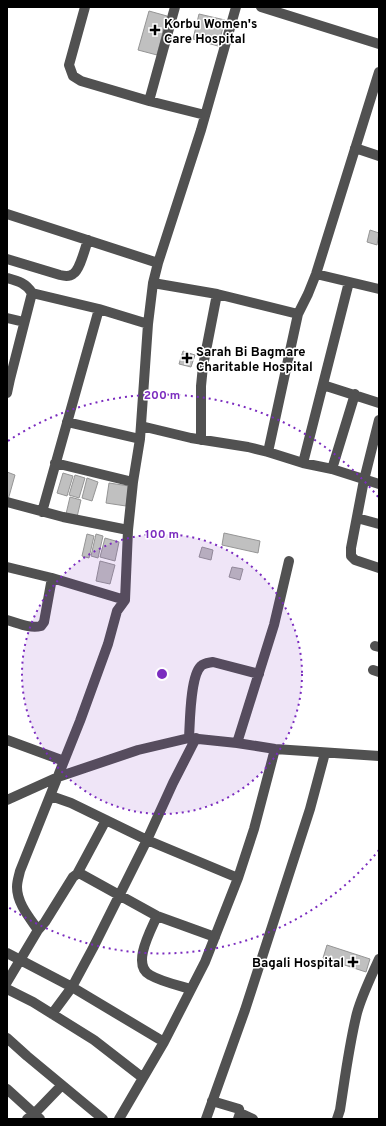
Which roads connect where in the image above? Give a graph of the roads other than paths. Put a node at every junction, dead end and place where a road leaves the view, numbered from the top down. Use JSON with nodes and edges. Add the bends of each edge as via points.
{"nodes":[{"id":1,"x":85,"y":7,"type":"edge"},
{"id":2,"x":175,"y":7,"type":"edge"},
{"id":3,"x":236,"y":7,"type":"edge"},
{"id":4,"x":261,"y":7,"type":"edge"},
{"id":5,"x":379,"y":44,"type":"edge"},
{"id":6,"x":379,"y":72,"type":"edge"},
{"id":7,"x":149,"y":102,"type":"junction"},
{"id":8,"x":205,"y":115,"type":"junction"},
{"id":9,"x":355,"y":148,"type":"junction"},
{"id":10,"x":379,"y":156,"type":"edge"},
{"id":11,"x":7,"y":214,"type":"edge"},
{"id":12,"x":88,"y":240,"type":"junction"},
{"id":13,"x":7,"y":259,"type":"edge"},
{"id":14,"x":158,"y":263,"type":"junction"},
{"id":15,"x":316,"y":274,"type":"junction"},
{"id":16,"x":7,"y":278,"type":"edge"},
{"id":17,"x":349,"y":282,"type":"junction"},
{"id":18,"x":154,"y":284,"type":"junction"},
{"id":19,"x":379,"y":290,"type":"edge"},
{"id":20,"x":32,"y":293,"type":"junction"},
{"id":21,"x":217,"y":294,"type":"junction"},
{"id":22,"x":99,"y":309,"type":"junction"},
{"id":23,"x":298,"y":314,"type":"junction"},
{"id":24,"x":7,"y":318,"type":"edge"},
{"id":25,"x":24,"y":322,"type":"junction"},
{"id":26,"x":148,"y":324,"type":"junction"},
{"id":27,"x":8,"y":378,"type":"edge"},
{"id":28,"x":322,"y":385,"type":"junction"},
{"id":29,"x":7,"y":393,"type":"edge"},
{"id":30,"x":355,"y":394,"type":"junction"},
{"id":31,"x":379,"y":403,"type":"edge"},
{"id":32,"x":379,"y":420,"type":"edge"},
{"id":33,"x":67,"y":422,"type":"junction"},
{"id":34,"x":141,"y":426,"type":"junction"},
{"id":35,"x":140,"y":439,"type":"junction"},
{"id":36,"x":201,"y":440,"type":"junction"},
{"id":37,"x":268,"y":452,"type":"junction"},
{"id":38,"x":55,"y":463,"type":"junction"},
{"id":39,"x":303,"y":463,"type":"junction"},
{"id":40,"x":332,"y":469,"type":"junction"},
{"id":41,"x":364,"y":480,"type":"junction"},
{"id":42,"x":133,"y":482,"type":"junction"},
{"id":43,"x":379,"y":484,"type":"edge"},
{"id":44,"x":7,"y":502,"type":"edge"},
{"id":45,"x":42,"y":512,"type":"junction"},
{"id":46,"x":358,"y":518,"type":"junction"},
{"id":47,"x":379,"y":524,"type":"edge"},
{"id":48,"x":128,"y":530,"type":"junction"},
{"id":49,"x":289,"y":561,"type":"dead end"},
{"id":50,"x":7,"y":567,"type":"edge"},
{"id":51,"x":379,"y":568,"type":"edge"},
{"id":52,"x":52,"y":578,"type":"junction"},
{"id":53,"x":125,"y":600,"type":"junction"},
{"id":54,"x":7,"y":620,"type":"edge"},
{"id":55,"x":258,"y":674,"type":"junction"},
{"id":56,"x":193,"y":738,"type":"junction"},
{"id":57,"x":7,"y":740,"type":"edge"},
{"id":58,"x":237,"y":743,"type":"junction"},
{"id":59,"x":275,"y":749,"type":"junction"},
{"id":60,"x":326,"y":753,"type":"junction"},
{"id":61,"x":379,"y":756,"type":"edge"},
{"id":62,"x":64,"y":761,"type":"junction"},
{"id":63,"x":58,"y":777,"type":"junction"},
{"id":64,"x":50,"y":796,"type":"junction"},
{"id":65,"x":7,"y":800,"type":"edge"},
{"id":66,"x":106,"y":820,"type":"junction"},
{"id":67,"x":147,"y":840,"type":"junction"},
{"id":68,"x":77,"y":874,"type":"junction"},
{"id":69,"x":238,"y":878,"type":"junction"},
{"id":70,"x":119,"y":896,"type":"junction"},
{"id":71,"x":157,"y":916,"type":"junction"},
{"id":72,"x":38,"y":930,"type":"junction"},
{"id":73,"x":215,"y":937,"type":"junction"},
{"id":74,"x":7,"y":953,"type":"edge"},
{"id":75,"x":379,"y":959,"type":"edge"},
{"id":76,"x":21,"y":960,"type":"junction"},
{"id":77,"x":374,"y":980,"type":"edge"},
{"id":78,"x":7,"y":982,"type":"edge"},
{"id":79,"x":72,"y":987,"type":"junction"},
{"id":80,"x":7,"y":989,"type":"edge"},
{"id":81,"x":191,"y":989,"type":"junction"},
{"id":82,"x":52,"y":1014,"type":"junction"},
{"id":83,"x":7,"y":1038,"type":"edge"},
{"id":84,"x":164,"y":1042,"type":"junction"},
{"id":85,"x":143,"y":1078,"type":"junction"},
{"id":86,"x":62,"y":1085,"type":"junction"},
{"id":87,"x":7,"y":1089,"type":"edge"},
{"id":88,"x":212,"y":1101,"type":"junction"},
{"id":89,"x":239,"y":1116,"type":"edge"},
{"id":90,"x":34,"y":1117,"type":"edge"},
{"id":91,"x":103,"y":1119,"type":"edge"},
{"id":92,"x":119,"y":1119,"type":"edge"},
{"id":93,"x":206,"y":1119,"type":"edge"},
{"id":94,"x":253,"y":1119,"type":"edge"},
{"id":95,"x":337,"y":1119,"type":"edge"}],
"edges":[{"from":1,"to":7,"type":"street","via":[[68,65],[73,76]]},
{"from":2,"to":7,"type":"street"},
{"from":3,"to":8,"type":"street"},
{"from":4,"to":5,"type":"street"},
{"from":6,"to":9,"type":"street"},
{"from":7,"to":8,"type":"street"},
{"from":8,"to":14,"type":"street"},
{"from":9,"to":10,"type":"street"},
{"from":9,"to":15,"type":"street"},
{"from":11,"to":12,"type":"street"},
{"from":12,"to":13,"type":"street","via":[[78,267],[74,274],[69,276]]},
{"from":12,"to":14,"type":"street"},
{"from":14,"to":18,"type":"street"},
{"from":15,"to":17,"type":"street"},
{"from":15,"to":23,"type":"street"},
{"from":16,"to":20,"type":"street","via":[[28,286]]},
{"from":17,"to":19,"type":"street"},
{"from":17,"to":28,"type":"street"},
{"from":18,"to":21,"type":"street"},
{"from":18,"to":26,"type":"street"},
{"from":20,"to":22,"type":"street"},
{"from":20,"to":25,"type":"street"},
{"from":21,"to":23,"type":"street"},
{"from":21,"to":36,"type":"street","via":[[203,366]]},
{"from":22,"to":26,"type":"street"},
{"from":22,"to":33,"type":"street"},
{"from":23,"to":37,"type":"street"},
{"from":24,"to":25,"type":"street"},
{"from":25,"to":27,"type":"street"},
{"from":26,"to":34,"type":"street"},
{"from":27,"to":29,"type":"street"},
{"from":28,"to":30,"type":"street"},
{"from":28,"to":39,"type":"street"},
{"from":30,"to":31,"type":"street"},
{"from":30,"to":40,"type":"street"},
{"from":32,"to":41,"type":"street"},
{"from":33,"to":35,"type":"street"},
{"from":33,"to":38,"type":"street"},
{"from":34,"to":35,"type":"street"},
{"from":34,"to":36,"type":"street"},
{"from":35,"to":42,"type":"street"},
{"from":36,"to":37,"type":"street"},
{"from":37,"to":39,"type":"street"},
{"from":38,"to":42,"type":"street"},
{"from":38,"to":45,"type":"street"},
{"from":39,"to":40,"type":"street"},
{"from":40,"to":41,"type":"street"},
{"from":41,"to":43,"type":"street"},
{"from":41,"to":46,"type":"street"},
{"from":42,"to":48,"type":"street"},
{"from":44,"to":45,"type":"street"},
{"from":45,"to":48,"type":"street"},
{"from":46,"to":47,"type":"street"},
{"from":46,"to":51,"type":"street","via":[[350,556]]},
{"from":48,"to":53,"type":"street"},
{"from":49,"to":55,"type":"street","via":[[274,625]]},
{"from":50,"to":52,"type":"street"},
{"from":52,"to":53,"type":"street"},
{"from":52,"to":54,"type":"street","via":[[44,622],[41,626],[26,626]]},
{"from":53,"to":62,"type":"street","via":[[116,611],[108,644]]},
{"from":55,"to":56,"type":"street","via":[[213,662],[200,666],[192,689]]},
{"from":55,"to":58,"type":"street"},
{"from":56,"to":58,"type":"street"},
{"from":56,"to":63,"type":"street","via":[[138,750]]},
{"from":56,"to":67,"type":"street"},
{"from":57,"to":62,"type":"street"},
{"from":58,"to":59,"type":"street"},
{"from":59,"to":60,"type":"street"},
{"from":59,"to":69,"type":"street"},
{"from":60,"to":61,"type":"street"},
{"from":60,"to":88,"type":"street","via":[[245,1010]]},
{"from":62,"to":63,"type":"street"},
{"from":63,"to":64,"type":"street"},
{"from":63,"to":65,"type":"street"},
{"from":64,"to":66,"type":"street"},
{"from":64,"to":72,"type":"street","via":[[20,870],[17,885],[24,909]]},
{"from":66,"to":67,"type":"street"},
{"from":66,"to":68,"type":"street"},
{"from":67,"to":69,"type":"street"},
{"from":67,"to":70,"type":"street"},
{"from":68,"to":70,"type":"street"},
{"from":68,"to":72,"type":"street"},
{"from":69,"to":73,"type":"street"},
{"from":70,"to":71,"type":"street"},
{"from":70,"to":79,"type":"street"},
{"from":71,"to":73,"type":"street"},
{"from":71,"to":81,"type":"street","via":[[142,953],[142,967],[148,974]]},
{"from":72,"to":76,"type":"street"},
{"from":73,"to":81,"type":"street"},
{"from":74,"to":76,"type":"street"},
{"from":75,"to":77,"type":"street"},
{"from":76,"to":78,"type":"street"},
{"from":76,"to":79,"type":"street"},
{"from":77,"to":95,"type":"street","via":[[358,1013]]},
{"from":79,"to":82,"type":"street"},
{"from":79,"to":84,"type":"street"},
{"from":80,"to":82,"type":"street"},
{"from":81,"to":84,"type":"street"},
{"from":82,"to":85,"type":"street","via":[[94,1040]]},
{"from":83,"to":86,"type":"street"},
{"from":84,"to":85,"type":"street"},
{"from":85,"to":92,"type":"street"},
{"from":86,"to":90,"type":"street"},
{"from":86,"to":91,"type":"street"},
{"from":87,"to":90,"type":"street"},
{"from":88,"to":89,"type":"street","via":[[237,1107]]},
{"from":88,"to":93,"type":"street"},
{"from":89,"to":94,"type":"street"}]}
